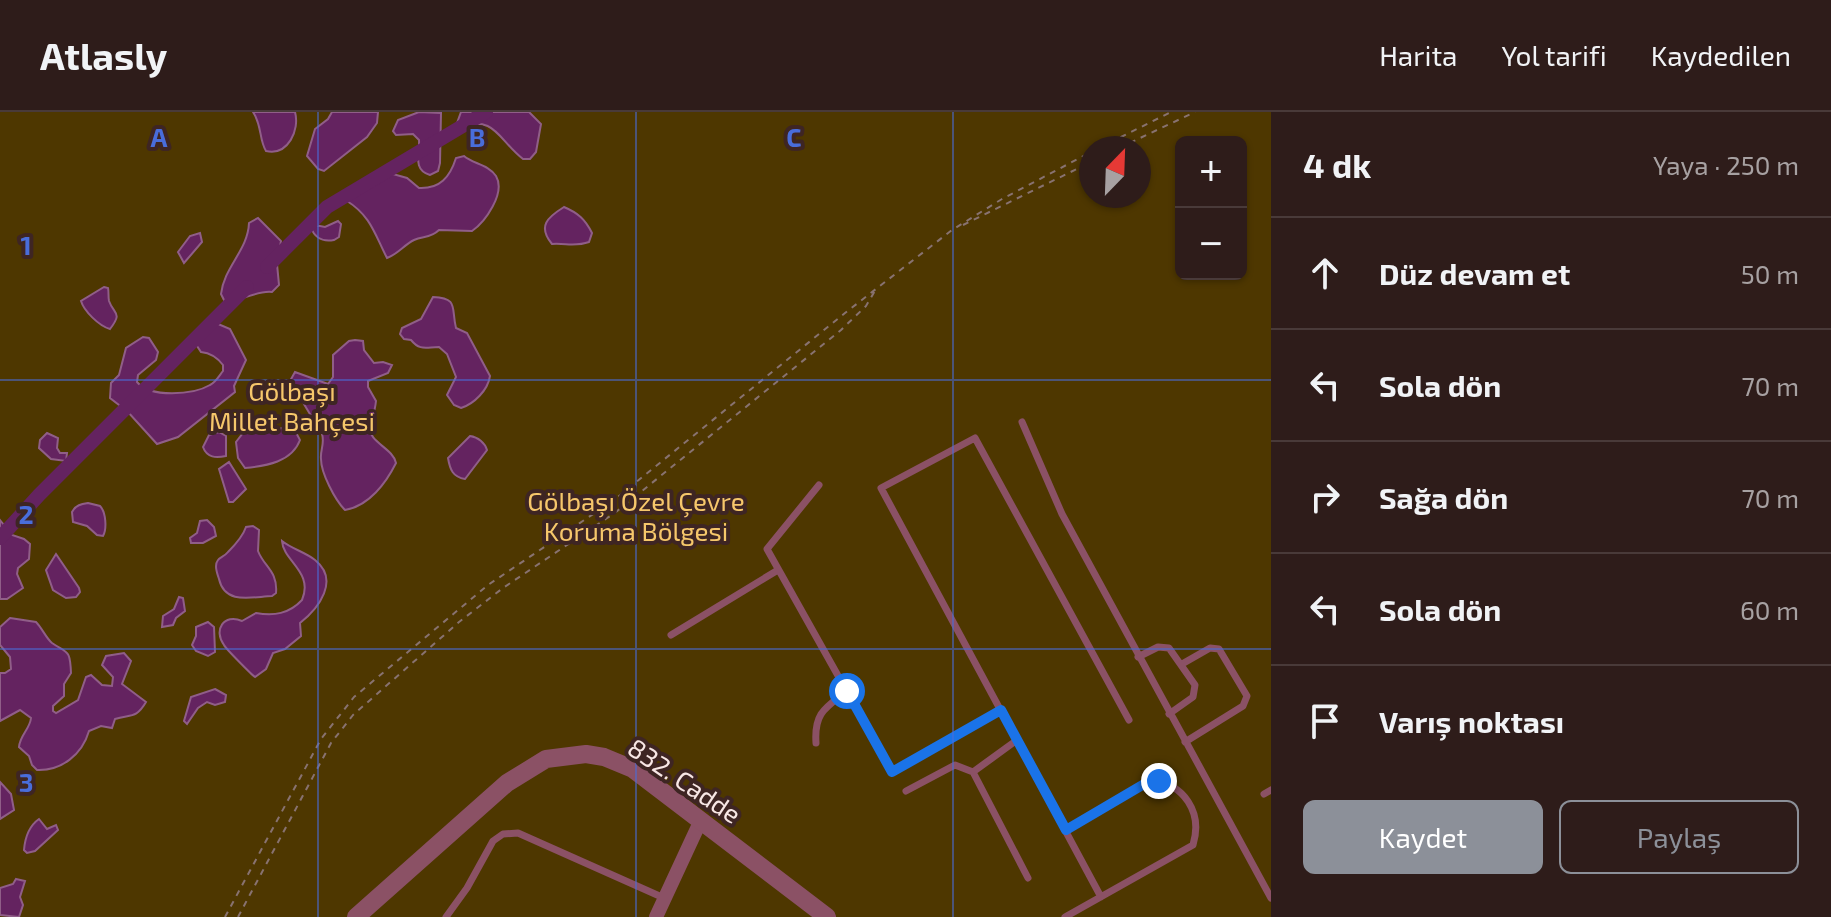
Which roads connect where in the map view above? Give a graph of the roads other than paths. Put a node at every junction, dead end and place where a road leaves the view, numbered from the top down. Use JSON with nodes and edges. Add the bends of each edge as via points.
{"nodes":[{"id":1,"x":1022,"y":422,"type":"dead end"},
{"id":2,"x":819,"y":485,"type":"dead end"},
{"id":3,"x":778,"y":570,"type":"junction"},
{"id":4,"x":671,"y":635,"type":"dead end"},
{"id":5,"x":1138,"y":657,"type":"junction"},
{"id":6,"x":1182,"y":664,"type":"junction"},
{"id":7,"x":847,"y":691,"type":"junction"},
{"id":8,"x":1001,"y":710,"type":"junction"},
{"id":9,"x":1169,"y":714,"type":"junction"},
{"id":10,"x":1129,"y":720,"type":"dead end"},
{"id":11,"x":1017,"y":740,"type":"junction"},
{"id":12,"x":1185,"y":742,"type":"junction"},
{"id":13,"x":816,"y":743,"type":"dead end"},
{"id":14,"x":973,"y":772,"type":"junction"},
{"id":15,"x":906,"y":791,"type":"dead end"},
{"id":16,"x":701,"y":820,"type":"junction"},
{"id":17,"x":1066,"y":830,"type":"junction"},
{"id":18,"x":1028,"y":878,"type":"dead end"},
{"id":19,"x":1101,"y":897,"type":"junction"},
{"id":20,"x":664,"y":898,"type":"junction"},
{"id":21,"x":1271,"y":898,"type":"edge"},
{"id":22,"x":356,"y":917,"type":"edge"},
{"id":23,"x":446,"y":917,"type":"edge"},
{"id":24,"x":656,"y":917,"type":"edge"},
{"id":25,"x":827,"y":917,"type":"edge"},
{"id":26,"x":1065,"y":917,"type":"edge"}],
"edges":[{"from":1,"to":5,"type":"lane","via":[[1062,514]]},
{"from":2,"to":3,"type":"lane","via":[[767,549]]},
{"from":3,"to":4,"type":"lane"},
{"from":3,"to":7,"type":"lane"},
{"from":5,"to":6,"type":"lane","via":[[1163,646]]},
{"from":5,"to":9,"type":"lane"},
{"from":6,"to":9,"type":"lane","via":[[1196,691]]},
{"from":6,"to":12,"type":"lane","via":[[1210,648],[1219,649],[1247,696],[1243,706]]},
{"from":7,"to":8,"type":"lane","via":[[892,772]]},
{"from":7,"to":13,"type":"lane","via":[[819,717]]},
{"from":8,"to":10,"type":"lane","via":[[881,488],[975,438]]},
{"from":8,"to":11,"type":"lane"},
{"from":9,"to":12,"type":"lane"},
{"from":11,"to":14,"type":"lane"},
{"from":11,"to":17,"type":"lane"},
{"from":12,"to":21,"type":"lane"},
{"from":14,"to":15,"type":"lane","via":[[955,765]]},
{"from":14,"to":18,"type":"lane"},
{"from":16,"to":20,"type":"street"},
{"from":16,"to":22,"type":"street","name":"832. Cadde","via":[[618,762],[586,754],[546,759],[507,783]]},
{"from":16,"to":25,"type":"street","name":"832. Cadde"},
{"from":17,"to":19,"type":"lane"},
{"from":17,"to":19,"type":"lane","via":[[1151,780],[1174,787],[1191,805],[1196,821],[1193,845]]},
{"from":19,"to":26,"type":"lane"},
{"from":20,"to":23,"type":"lane","via":[[508,833],[489,846]]},
{"from":20,"to":24,"type":"street"}]}
